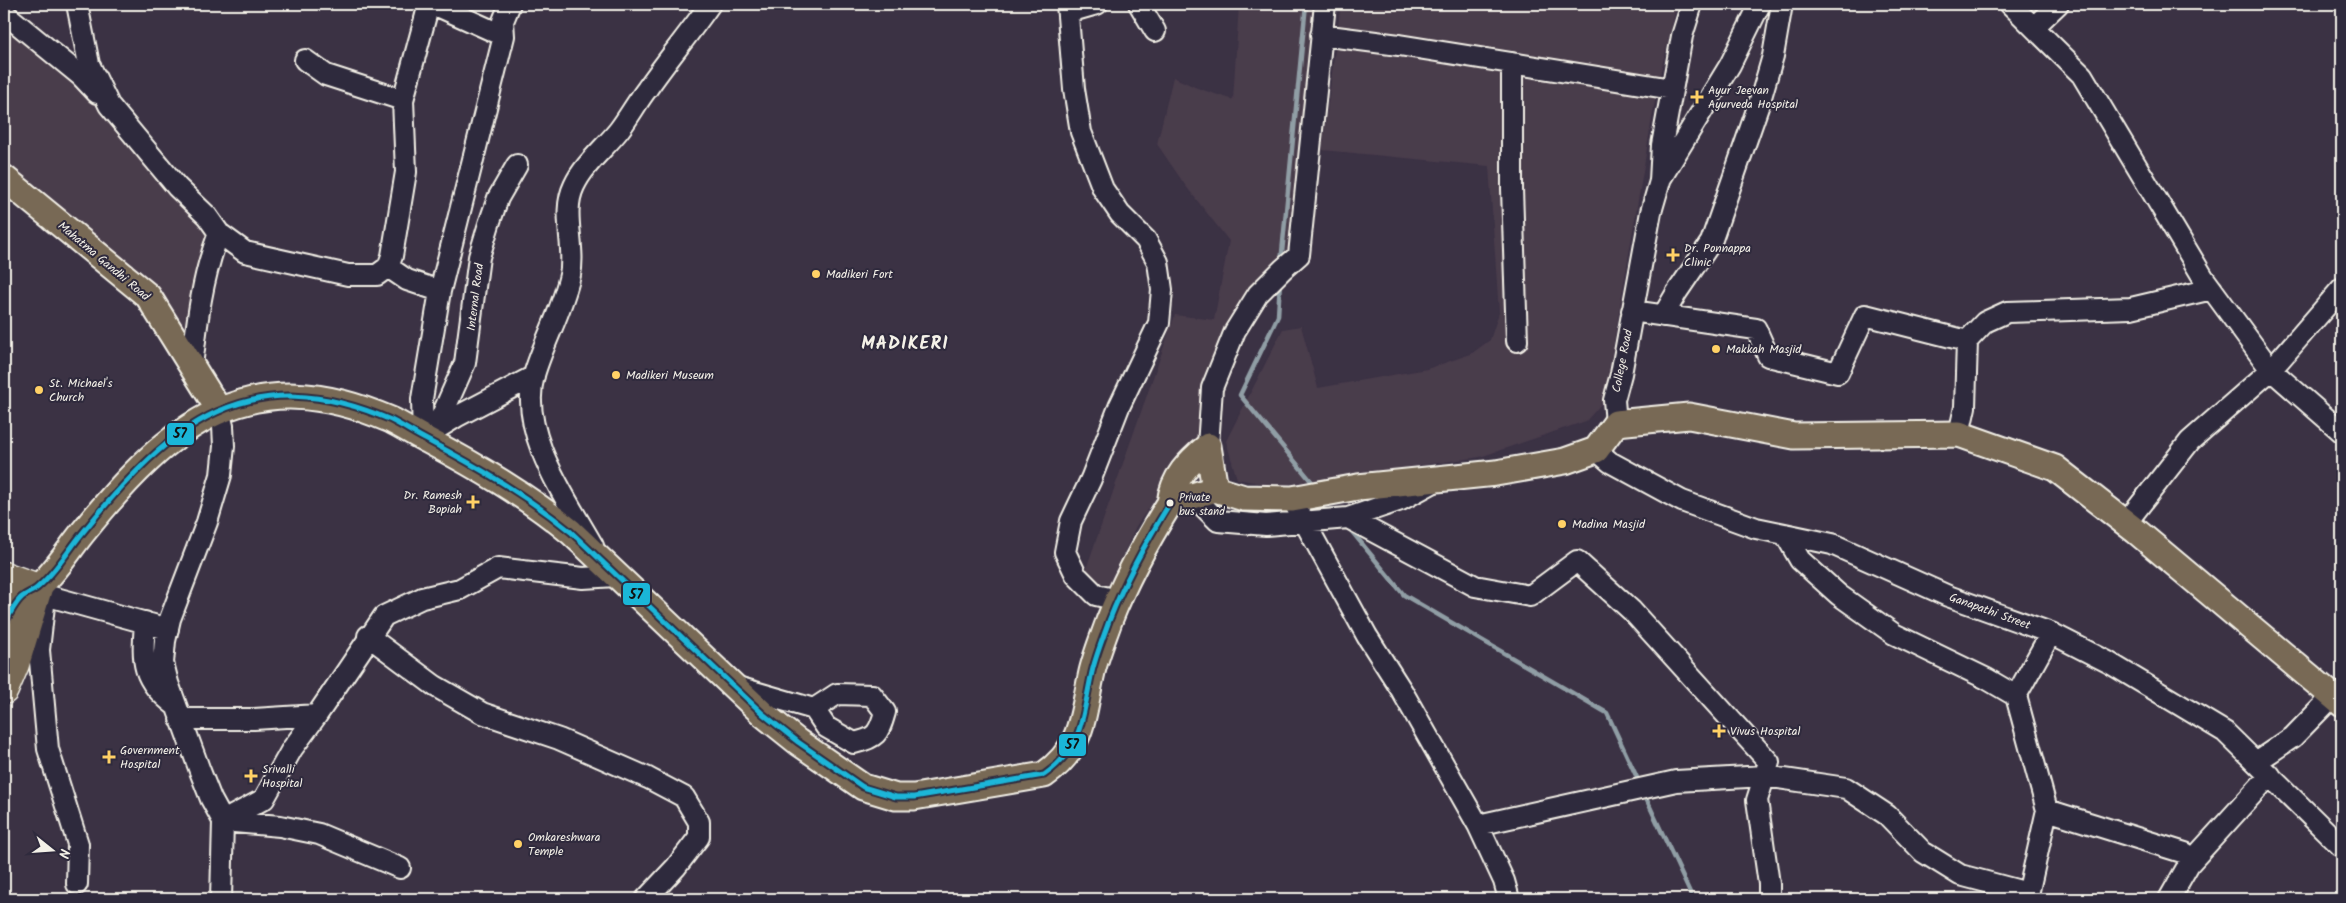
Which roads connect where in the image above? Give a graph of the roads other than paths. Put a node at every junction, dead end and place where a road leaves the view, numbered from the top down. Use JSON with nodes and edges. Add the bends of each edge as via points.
{"nodes":[{"id":1,"x":77,"y":4,"type":"edge"},
{"id":2,"x":429,"y":4,"type":"edge"},
{"id":3,"x":433,"y":4,"type":"edge"},
{"id":4,"x":510,"y":4,"type":"edge"},
{"id":5,"x":710,"y":4,"type":"edge"},
{"id":6,"x":1097,"y":4,"type":"edge"},
{"id":7,"x":1139,"y":4,"type":"edge"},
{"id":8,"x":1325,"y":4,"type":"edge"},
{"id":9,"x":1692,"y":4,"type":"edge"},
{"id":10,"x":1760,"y":4,"type":"edge"},
{"id":11,"x":1782,"y":4,"type":"edge"},
{"id":12,"x":2010,"y":4,"type":"edge"},
{"id":13,"x":2058,"y":4,"type":"edge"},
{"id":14,"x":1068,"y":8,"type":"edge"},
{"id":15,"x":4,"y":13,"type":"edge"},
{"id":16,"x":2034,"y":28,"type":"junction"},
{"id":17,"x":1155,"y":31,"type":"dead end"},
{"id":18,"x":1320,"y":35,"type":"junction"},
{"id":19,"x":504,"y":36,"type":"junction"},
{"id":20,"x":304,"y":60,"type":"dead end"},
{"id":21,"x":1512,"y":63,"type":"junction"},
{"id":22,"x":1672,"y":89,"type":"junction"},
{"id":23,"x":403,"y":100,"type":"junction"},
{"id":24,"x":109,"y":105,"type":"junction"},
{"id":25,"x":517,"y":165,"type":"dead end"},
{"id":26,"x":4,"y":178,"type":"edge"},
{"id":27,"x":1660,"y":181,"type":"junction"},
{"id":28,"x":219,"y":233,"type":"junction"},
{"id":29,"x":388,"y":267,"type":"junction"},
{"id":30,"x":2342,"y":288,"type":"edge"},
{"id":31,"x":2212,"y":289,"type":"junction"},
{"id":32,"x":440,"y":292,"type":"junction"},
{"id":33,"x":1632,"y":311,"type":"junction"},
{"id":34,"x":1663,"y":316,"type":"junction"},
{"id":35,"x":1517,"y":341,"type":"dead end"},
{"id":36,"x":1967,"y":341,"type":"junction"},
{"id":37,"x":192,"y":367,"type":"junction"},
{"id":38,"x":2271,"y":370,"type":"junction"},
{"id":39,"x":534,"y":376,"type":"junction"},
{"id":40,"x":219,"y":410,"type":"junction"},
{"id":41,"x":1616,"y":423,"type":"junction"},
{"id":42,"x":2342,"y":432,"type":"edge"},
{"id":43,"x":1959,"y":434,"type":"junction"},
{"id":44,"x":429,"y":435,"type":"junction"},
{"id":45,"x":1208,"y":446,"type":"junction"},
{"id":46,"x":1596,"y":450,"type":"junction"},
{"id":47,"x":1440,"y":479,"type":"junction"},
{"id":48,"x":1192,"y":495,"type":"junction"},
{"id":49,"x":1292,"y":499,"type":"junction"},
{"id":50,"x":1348,"y":518,"type":"junction"},
{"id":51,"x":1304,"y":522,"type":"junction"},
{"id":52,"x":2126,"y":523,"type":"junction"},
{"id":53,"x":1785,"y":534,"type":"junction"},
{"id":54,"x":609,"y":568,"type":"junction"},
{"id":55,"x":4,"y":576,"type":"edge"},
{"id":56,"x":42,"y":591,"type":"junction"},
{"id":57,"x":1118,"y":600,"type":"junction"},
{"id":58,"x":144,"y":622,"type":"junction"},
{"id":59,"x":4,"y":626,"type":"edge"},
{"id":60,"x":168,"y":628,"type":"junction"},
{"id":61,"x":2051,"y":633,"type":"junction"},
{"id":62,"x":368,"y":636,"type":"junction"},
{"id":63,"x":732,"y":685,"type":"junction"},
{"id":64,"x":4,"y":690,"type":"edge"},
{"id":65,"x":2016,"y":696,"type":"junction"},
{"id":66,"x":2338,"y":700,"type":"edge"},
{"id":67,"x":814,"y":709,"type":"dead end"},
{"id":68,"x":178,"y":712,"type":"junction"},
{"id":69,"x":317,"y":715,"type":"junction"},
{"id":70,"x":2263,"y":769,"type":"junction"},
{"id":71,"x":1765,"y":776,"type":"junction"},
{"id":72,"x":2047,"y":810,"type":"junction"},
{"id":73,"x":223,"y":821,"type":"junction"},
{"id":74,"x":1478,"y":825,"type":"junction"},
{"id":75,"x":2342,"y":846,"type":"edge"},
{"id":76,"x":2190,"y":864,"type":"junction"},
{"id":77,"x":400,"y":868,"type":"dead end"},
{"id":78,"x":77,"y":884,"type":"dead end"},
{"id":79,"x":2027,"y":896,"type":"edge"},
{"id":80,"x":221,"y":899,"type":"edge"},
{"id":81,"x":646,"y":899,"type":"edge"},
{"id":82,"x":1508,"y":899,"type":"edge"},
{"id":83,"x":1769,"y":899,"type":"edge"},
{"id":84,"x":2169,"y":899,"type":"edge"}],
"edges":[{"from":1,"to":24,"type":"street","via":[[89,64]]},
{"from":2,"to":23,"type":"street"},
{"from":3,"to":19,"type":"street"},
{"from":4,"to":19,"type":"street","via":[[503,21]]},
{"from":5,"to":39,"type":"street","via":[[622,126],[574,186],[568,212],[572,243],[570,273],[562,306]]},
{"from":6,"to":14,"type":"street"},
{"from":7,"to":17,"type":"street"},
{"from":8,"to":18,"type":"street"},
{"from":9,"to":22,"type":"street","name":"College Road"},
{"from":10,"to":27,"type":"street","via":[[1730,65]]},
{"from":11,"to":34,"type":"street","via":[[1759,104],[1712,242]]},
{"from":12,"to":16,"type":"street"},
{"from":13,"to":16,"type":"street"},
{"from":14,"to":57,"type":"street","via":[[1081,132],[1103,189],[1120,214],[1146,240],[1158,262],[1162,290],[1159,323],[1071,521],[1065,552],[1076,575],[1096,594]]},
{"from":15,"to":24,"type":"street","via":[[81,76]]},
{"from":16,"to":31,"type":"street","via":[[2082,75]]},
{"from":18,"to":21,"type":"street"},
{"from":18,"to":45,"type":"street","via":[[1299,255],[1258,294],[1234,331],[1212,388]]},
{"from":19,"to":32,"type":"street"},
{"from":20,"to":23,"type":"street","via":[[326,75]]},
{"from":21,"to":22,"type":"street"},
{"from":21,"to":35,"type":"street"},
{"from":22,"to":27,"type":"street","name":"College Road","via":[[1662,145]]},
{"from":23,"to":29,"type":"street","via":[[406,172]]},
{"from":24,"to":28,"type":"street"},
{"from":25,"to":44,"type":"street","name":"Internal Road","via":[[498,198],[478,265],[465,363]]},
{"from":26,"to":37,"type":"main road","name":"Mahatma Gandhi Road","via":[[148,296]]},
{"from":27,"to":33,"type":"street","name":"College Road"},
{"from":28,"to":29,"type":"street","via":[[245,252],[348,275],[377,275]]},
{"from":28,"to":37,"type":"street","via":[[208,261],[199,304]]},
{"from":29,"to":32,"type":"street","via":[[407,280]]},
{"from":30,"to":38,"type":"street"},
{"from":31,"to":36,"type":"street","via":[[2131,308],[2007,312],[1985,322]]},
{"from":31,"to":38,"type":"street"},
{"from":32,"to":44,"type":"street","via":[[422,399]]},
{"from":33,"to":34,"type":"street"},
{"from":33,"to":41,"type":"street","name":"College Road","via":[[1614,400]]},
{"from":34,"to":36,"type":"street","via":[[1756,329],[1768,356],[1838,373],[1865,315]]},
{"from":36,"to":43,"type":"street","via":[[1965,407]]},
{"from":37,"to":40,"type":"main road","name":"Mahatma Gandhi Road"},
{"from":38,"to":42,"type":"street"},
{"from":38,"to":52,"type":"street","via":[[2190,441]]},
{"from":39,"to":44,"type":"street"},
{"from":39,"to":54,"type":"street","via":[[530,399],[536,436],[548,463]]},
{"from":40,"to":44,"type":"main road","via":[[266,397],[300,397],[360,409]]},
{"from":40,"to":56,"type":"main road","via":[[162,446],[92,521]]},
{"from":40,"to":60,"type":"street","via":[[224,446],[221,475]]},
{"from":41,"to":43,"type":"main road","via":[[1689,416],[1794,436]]},
{"from":41,"to":46,"type":"main road"},
{"from":43,"to":52,"type":"main road","via":[[2055,468]]},
{"from":44,"to":54,"type":"main road","via":[[540,506]]},
{"from":45,"to":48,"type":"main road"},
{"from":45,"to":48,"type":"main road","via":[[1183,469],[1172,490]]},
{"from":46,"to":47,"type":"main road","via":[[1556,462]]},
{"from":46,"to":53,"type":"street","name":"Ganapathi Street","via":[[1610,462],[1682,501],[1756,528]]},
{"from":47,"to":49,"type":"main road","via":[[1358,487]]},
{"from":47,"to":50,"type":"street","via":[[1401,500]]},
{"from":48,"to":49,"type":"main road"},
{"from":48,"to":51,"type":"street","via":[[1218,521],[1266,525]]},
{"from":48,"to":57,"type":"main road"},
{"from":49,"to":51,"type":"street"},
{"from":50,"to":51,"type":"street"},
{"from":50,"to":71,"type":"street","via":[[1484,588],[1530,596],[1577,561],[1632,611],[1768,762]]},
{"from":51,"to":74,"type":"street","via":[[1366,636],[1402,691]]},
{"from":52,"to":66,"type":"main road"},
{"from":53,"to":61,"type":"street","name":"Ganapathi Street","via":[[1832,544],[1948,596]]},
{"from":53,"to":65,"type":"street","via":[[1800,560],[1839,595],[1886,628]]},
{"from":54,"to":62,"type":"street","via":[[583,578],[498,568],[460,590],[422,598],[384,616]]},
{"from":54,"to":63,"type":"main road"},
{"from":55,"to":56,"type":"highway"},
{"from":56,"to":58,"type":"street"},
{"from":56,"to":59,"type":"main road","via":[[21,598]]},
{"from":56,"to":64,"type":"highway"},
{"from":56,"to":78,"type":"street","via":[[39,650],[48,748],[78,844]]},
{"from":57,"to":63,"type":"main road","via":[[1099,649],[1073,746],[1061,763],[1044,775],[1022,780],[914,797],[880,793],[863,787],[836,770],[763,714]]},
{"from":58,"to":60,"type":"street"},
{"from":58,"to":68,"type":"street","via":[[145,666],[151,683]]},
{"from":60,"to":68,"type":"street","via":[[163,664]]},
{"from":61,"to":65,"type":"street"},
{"from":61,"to":70,"type":"street","name":"Ganapathi Street","via":[[2108,662],[2225,732]]},
{"from":62,"to":69,"type":"street"},
{"from":62,"to":81,"type":"street","via":[[435,686],[482,713],[559,739],[684,797],[699,822],[699,837],[676,868]]},
{"from":63,"to":67,"type":"street"},
{"from":65,"to":72,"type":"street"},
{"from":66,"to":70,"type":"street","via":[[2293,737]]},
{"from":68,"to":69,"type":"street","via":[[254,719]]},
{"from":68,"to":73,"type":"street","via":[[211,799]]},
{"from":69,"to":73,"type":"street","via":[[292,749],[264,799]]},
{"from":70,"to":75,"type":"street","name":"Ganapathi Street"},
{"from":70,"to":76,"type":"street"},
{"from":71,"to":74,"type":"street","via":[[1676,780]]},
{"from":71,"to":79,"type":"street","via":[[1846,788],[1887,815],[1923,852],[1960,875]]},
{"from":71,"to":83,"type":"street","via":[[1757,800]]},
{"from":72,"to":76,"type":"street","via":[[2185,853]]},
{"from":72,"to":79,"type":"street"},
{"from":73,"to":77,"type":"street","via":[[280,826],[319,834]]},
{"from":73,"to":80,"type":"street"},
{"from":74,"to":82,"type":"street","via":[[1504,881]]},
{"from":76,"to":84,"type":"street"}]}
